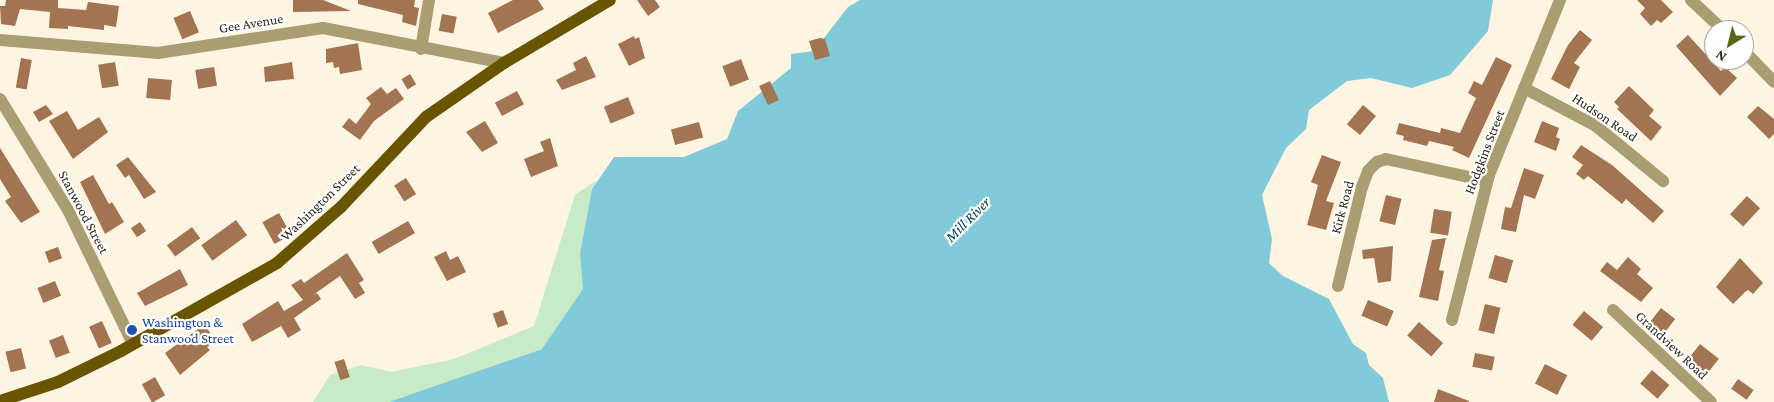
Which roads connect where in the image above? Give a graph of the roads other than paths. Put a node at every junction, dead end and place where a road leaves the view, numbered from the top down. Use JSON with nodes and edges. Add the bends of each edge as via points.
{"nodes":[{"id":1,"x":429,"y":0,"type":"edge"},
{"id":2,"x":610,"y":0,"type":"edge"},
{"id":3,"x":1560,"y":0,"type":"edge"},
{"id":4,"x":1691,"y":0,"type":"edge"},
{"id":5,"x":1712,"y":20,"type":"edge"},
{"id":6,"x":0,"y":40,"type":"edge"},
{"id":7,"x":421,"y":49,"type":"junction"},
{"id":8,"x":1754,"y":61,"type":"edge"},
{"id":9,"x":504,"y":63,"type":"junction"},
{"id":10,"x":1774,"y":82,"type":"edge"},
{"id":11,"x":1524,"y":88,"type":"junction"},
{"id":12,"x":0,"y":99,"type":"edge"},
{"id":13,"x":1487,"y":181,"type":"junction"},
{"id":14,"x":1663,"y":181,"type":"dead end"},
{"id":15,"x":1338,"y":286,"type":"dead end"},
{"id":16,"x":1613,"y":310,"type":"dead end"},
{"id":17,"x":1452,"y":320,"type":"dead end"},
{"id":18,"x":133,"y":344,"type":"junction"},
{"id":19,"x":0,"y":401,"type":"edge"},
{"id":20,"x":1711,"y":402,"type":"edge"}],
"edges":[{"from":1,"to":7,"type":"street"},
{"from":2,"to":9,"type":"main road","name":"Washington Street"},
{"from":3,"to":11,"type":"street","name":"Hodgkins Street"},
{"from":4,"to":5,"type":"street"},
{"from":6,"to":7,"type":"street","name":"Gee Avenue","via":[[158,53],[323,28],[382,38]]},
{"from":7,"to":9,"type":"street","name":"Gee Avenue"},
{"from":8,"to":10,"type":"street"},
{"from":9,"to":18,"type":"main road","name":"Washington Street","via":[[426,117],[342,206],[295,249]]},
{"from":11,"to":13,"type":"street","name":"Hodgkins Street"},
{"from":11,"to":14,"type":"street","name":"Hudson Road","via":[[1596,126]]},
{"from":12,"to":18,"type":"street","name":"Stanwood Street","via":[[76,225]]},
{"from":13,"to":15,"type":"street","name":"Kirk Road","via":[[1386,159],[1378,162],[1368,171],[1362,187]]},
{"from":13,"to":17,"type":"street","name":"Hodgkins Street"},
{"from":16,"to":20,"type":"street","name":"Grandview Road"},
{"from":18,"to":19,"type":"main road","name":"Washington Street","via":[[58,382]]}]}
